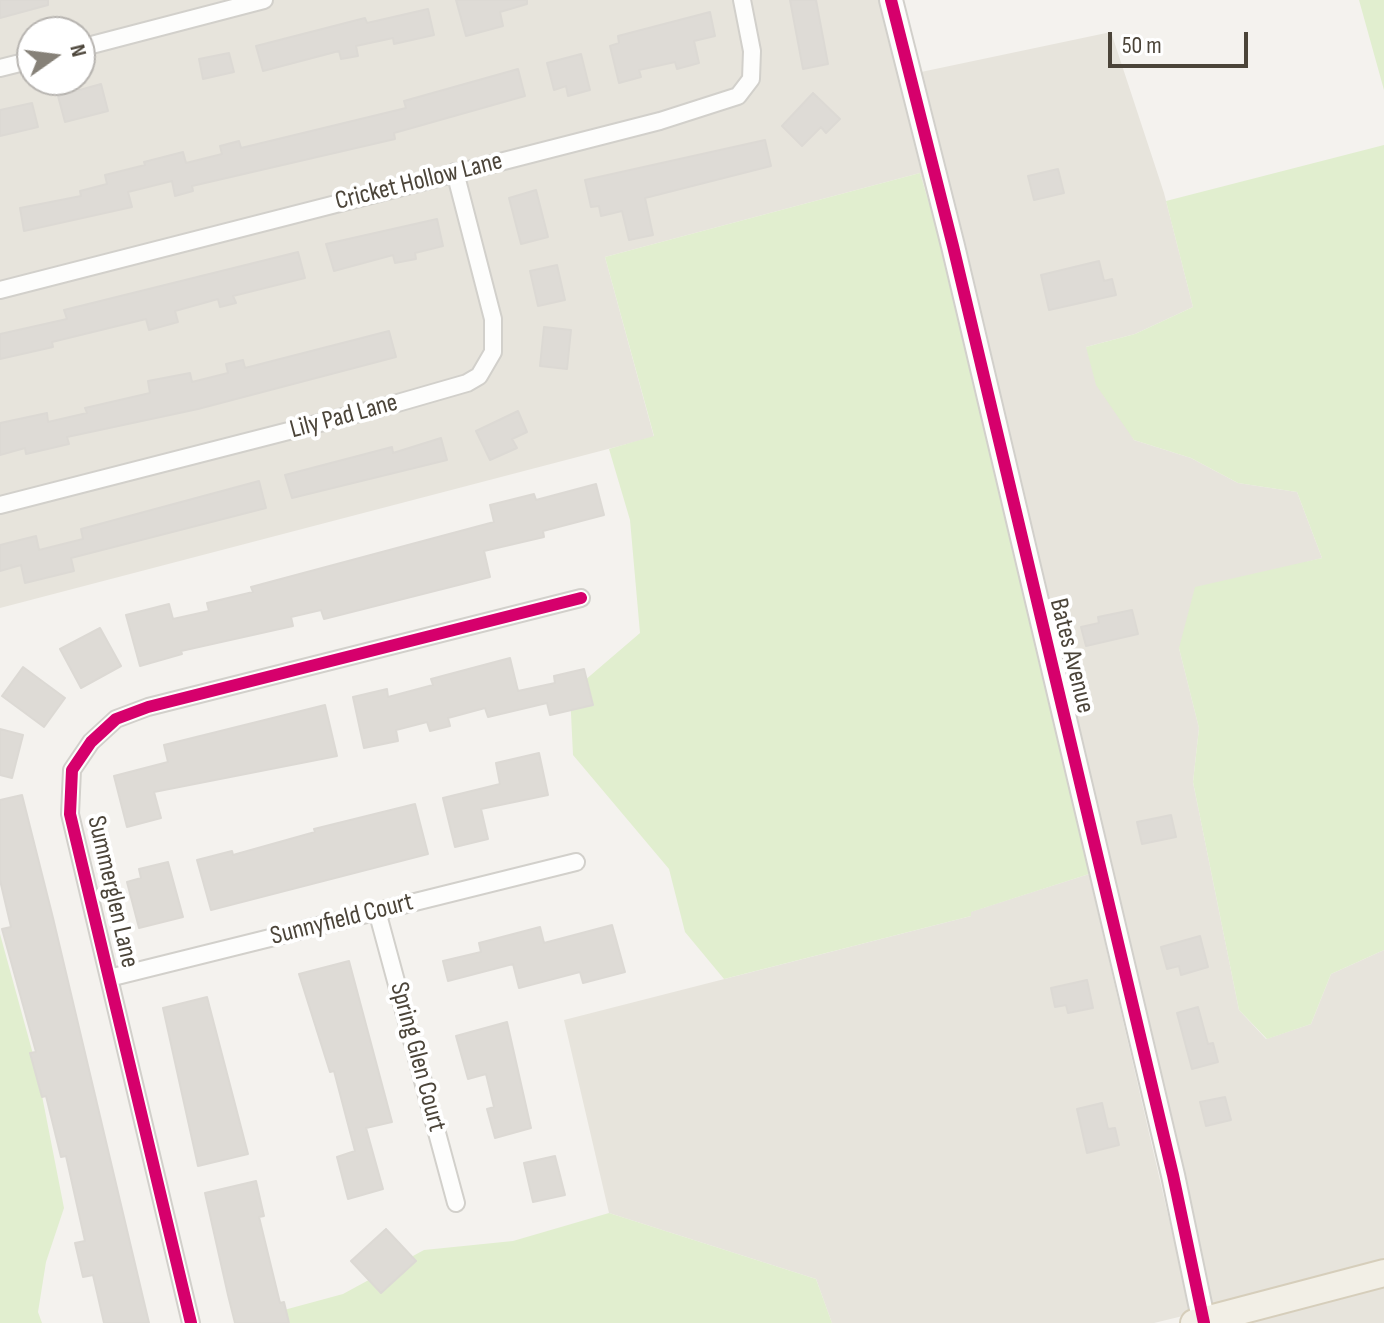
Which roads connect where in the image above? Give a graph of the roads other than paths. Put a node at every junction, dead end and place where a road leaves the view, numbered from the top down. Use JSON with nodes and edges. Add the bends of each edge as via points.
{"nodes":[{"id":1,"x":742,"y":0,"type":"edge"},
{"id":2,"x":891,"y":0,"type":"edge"},
{"id":3,"x":257,"y":1,"type":"edge"},
{"id":4,"x":96,"y":44,"type":"edge"},
{"id":5,"x":455,"y":172,"type":"junction"},
{"id":6,"x":0,"y":290,"type":"edge"},
{"id":7,"x":0,"y":505,"type":"edge"},
{"id":8,"x":581,"y":598,"type":"dead end"},
{"id":9,"x":576,"y":862,"type":"dead end"},
{"id":10,"x":377,"y":911,"type":"junction"},
{"id":11,"x":109,"y":978,"type":"junction"},
{"id":12,"x":456,"y":1203,"type":"dead end"},
{"id":13,"x":1384,"y":1273,"type":"edge"},
{"id":14,"x":1201,"y":1322,"type":"edge"},
{"id":15,"x":191,"y":1323,"type":"edge"}],
"edges":[{"from":1,"to":5,"type":"street","name":"Cricket Hollow Lane","via":[[752,65],[751,79],[738,96]]},
{"from":2,"to":14,"type":"street","name":"Bates Avenue","via":[[1173,1175]]},
{"from":3,"to":4,"type":"street"},
{"from":5,"to":6,"type":"street","name":"Cricket Hollow Lane"},
{"from":5,"to":7,"type":"street","name":"Lily Pad Lane","via":[[493,319],[493,352],[479,376],[394,404]]},
{"from":8,"to":11,"type":"street","name":"Summerglen Lane","via":[[116,719],[72,770],[70,814]]},
{"from":9,"to":10,"type":"street","name":"Sunnyfield Court"},
{"from":10,"to":11,"type":"street","name":"Sunnyfield Court"},
{"from":10,"to":12,"type":"street","name":"Spring Glen Court"},
{"from":11,"to":15,"type":"street","name":"Summerglen Lane"},
{"from":13,"to":14,"type":"main road"}]}
